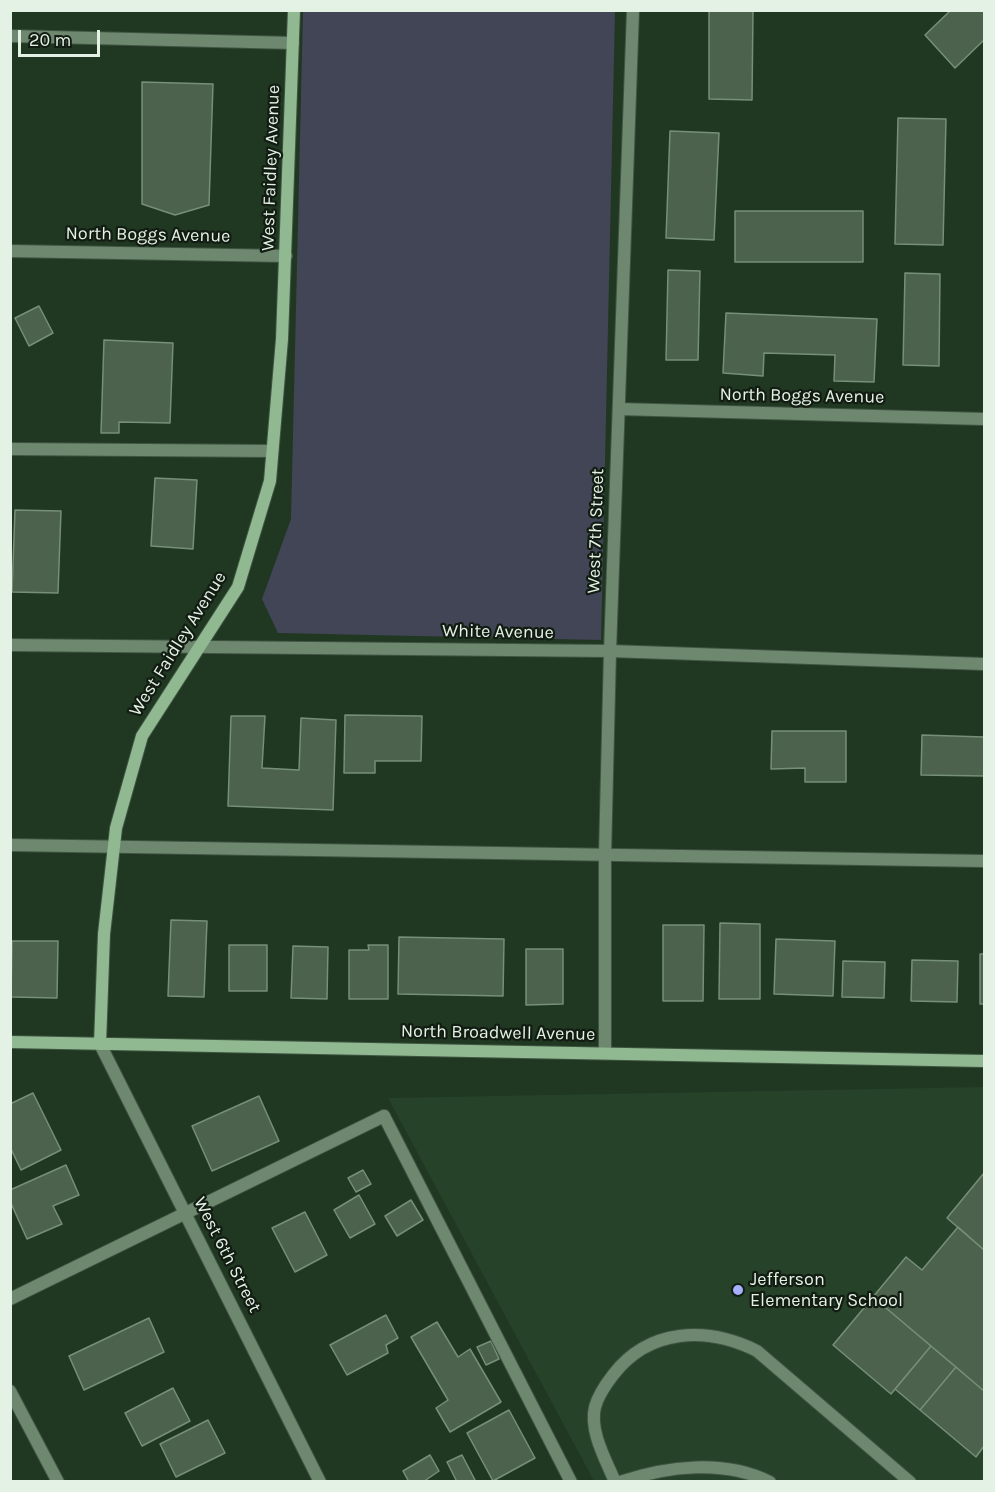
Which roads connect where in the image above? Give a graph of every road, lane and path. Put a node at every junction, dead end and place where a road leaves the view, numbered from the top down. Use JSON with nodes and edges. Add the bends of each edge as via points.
{"nodes":[{"id":1,"x":294,"y":10,"type":"edge"},
{"id":2,"x":633,"y":10,"type":"edge"},
{"id":3,"x":10,"y":36,"type":"edge"},
{"id":4,"x":293,"y":43,"type":"junction"},
{"id":5,"x":10,"y":251,"type":"edge"},
{"id":6,"x":285,"y":256,"type":"junction"},
{"id":7,"x":619,"y":410,"type":"junction"},
{"id":8,"x":984,"y":418,"type":"edge"},
{"id":9,"x":10,"y":448,"type":"edge"},
{"id":10,"x":272,"y":451,"type":"junction"},
{"id":11,"x":10,"y":645,"type":"edge"},
{"id":12,"x":199,"y":648,"type":"junction"},
{"id":13,"x":610,"y":651,"type":"junction"},
{"id":14,"x":984,"y":664,"type":"edge"},
{"id":15,"x":10,"y":845,"type":"edge"},
{"id":16,"x":114,"y":848,"type":"junction"},
{"id":17,"x":605,"y":855,"type":"junction"},
{"id":18,"x":984,"y":861,"type":"edge"},
{"id":19,"x":10,"y":1042,"type":"edge"},
{"id":20,"x":100,"y":1044,"type":"junction"},
{"id":21,"x":605,"y":1053,"type":"junction"},
{"id":22,"x":984,"y":1061,"type":"edge"},
{"id":23,"x":186,"y":1213,"type":"junction"},
{"id":24,"x":10,"y":1299,"type":"edge"},
{"id":25,"x":10,"y":1390,"type":"edge"},
{"id":26,"x":58,"y":1482,"type":"edge"},
{"id":27,"x":320,"y":1482,"type":"edge"},
{"id":28,"x":572,"y":1482,"type":"edge"},
{"id":29,"x":615,"y":1482,"type":"edge"},
{"id":30,"x":621,"y":1482,"type":"edge"},
{"id":31,"x":770,"y":1482,"type":"edge"},
{"id":32,"x":910,"y":1482,"type":"edge"}],
"edges":[{"from":1,"to":4,"type":"street","name":"West Faidley Avenue"},
{"from":2,"to":7,"type":"street","name":"West 7th Street"},
{"from":3,"to":4,"type":"street"},
{"from":4,"to":6,"type":"street","name":"West Faidley Avenue"},
{"from":5,"to":6,"type":"street","name":"North Boggs Avenue"},
{"from":6,"to":10,"type":"street","name":"West Faidley Avenue"},
{"from":7,"to":8,"type":"street","name":"North Boggs Avenue"},
{"from":7,"to":13,"type":"street","name":"West 7th Street"},
{"from":9,"to":10,"type":"street"},
{"from":10,"to":12,"type":"street","name":"West Faidley Avenue","via":[[270,481],[238,587]]},
{"from":11,"to":12,"type":"street","name":"White Avenue"},
{"from":12,"to":13,"type":"street","name":"White Avenue"},
{"from":12,"to":16,"type":"street","name":"West Faidley Avenue","via":[[142,736]]},
{"from":13,"to":14,"type":"street","name":"White Avenue"},
{"from":13,"to":17,"type":"street","name":"West 7th Street"},
{"from":15,"to":16,"type":"street"},
{"from":16,"to":17,"type":"street"},
{"from":16,"to":20,"type":"street","name":"West Faidley Avenue","via":[[104,934]]},
{"from":17,"to":18,"type":"street"},
{"from":17,"to":21,"type":"street","name":"West 7th Street"},
{"from":19,"to":20,"type":"street","name":"North Broadwell Avenue"},
{"from":20,"to":21,"type":"street","name":"North Broadwell Avenue"},
{"from":20,"to":23,"type":"street","name":"West 6th Street"},
{"from":21,"to":22,"type":"street","name":"North Broadwell Avenue"},
{"from":23,"to":24,"type":"street"},
{"from":23,"to":27,"type":"street","name":"West 6th Street"},
{"from":23,"to":28,"type":"street","via":[[384,1116]]},
{"from":25,"to":26,"type":"street"},
{"from":29,"to":32,"type":"street","via":[[597,1435],[594,1408],[605,1385],[625,1360],[648,1344],[678,1336],[706,1335],[734,1339],[757,1351]]},
{"from":30,"to":31,"type":"street","via":[[660,1471],[699,1467],[735,1470]]}]}
